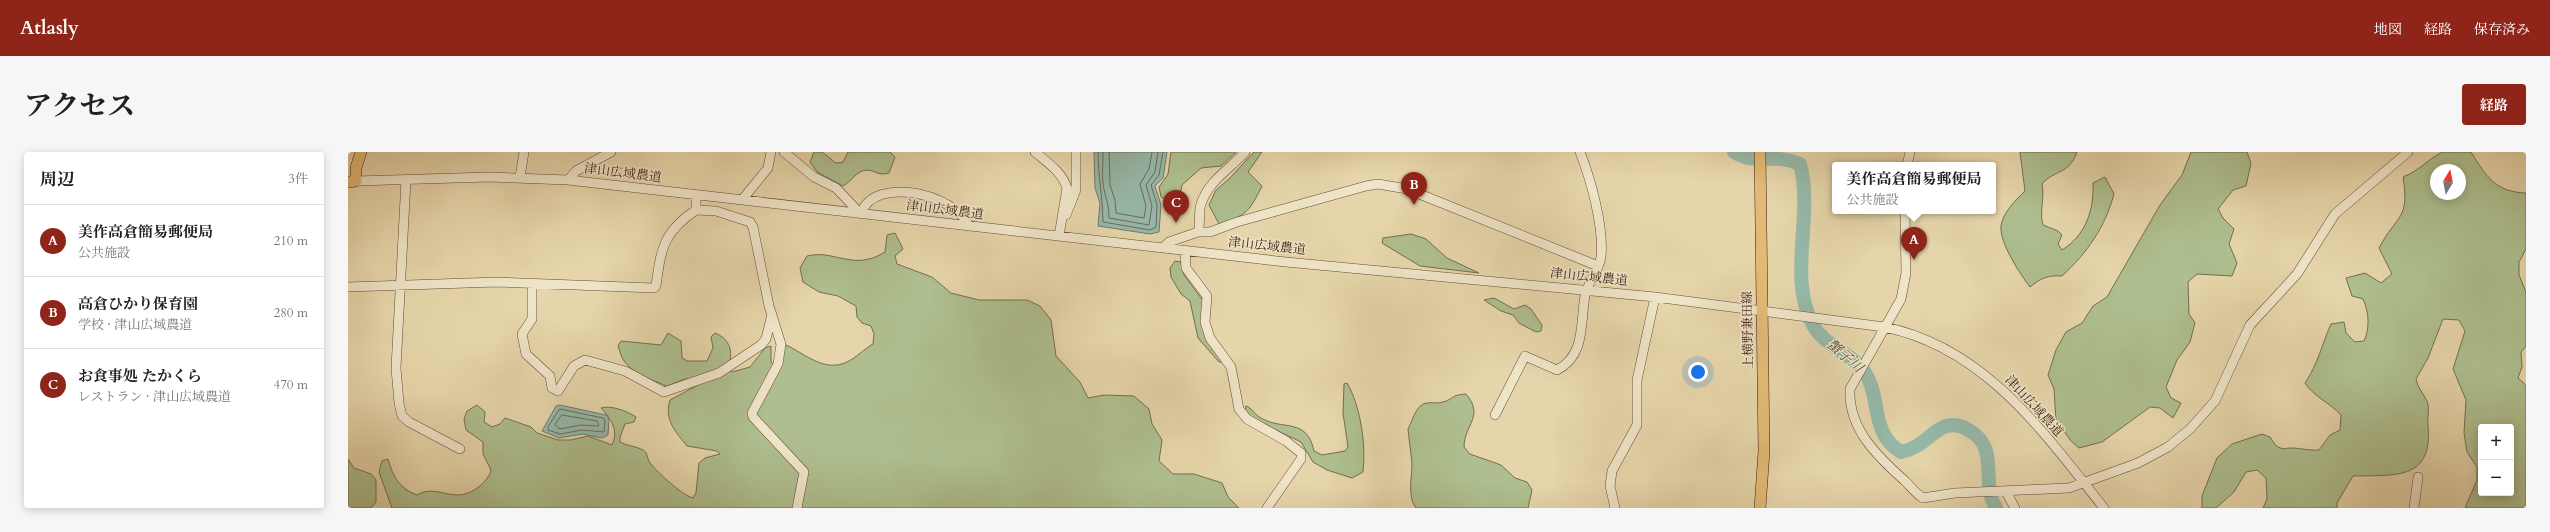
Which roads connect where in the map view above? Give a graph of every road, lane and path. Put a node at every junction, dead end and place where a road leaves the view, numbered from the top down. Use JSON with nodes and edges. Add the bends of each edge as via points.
{"nodes":[{"id":1,"x":361,"y":152,"type":"edge"},
{"id":2,"x":524,"y":152,"type":"edge"},
{"id":3,"x":611,"y":152,"type":"edge"},
{"id":4,"x":771,"y":152,"type":"edge"},
{"id":5,"x":784,"y":152,"type":"edge"},
{"id":6,"x":1035,"y":152,"type":"edge"},
{"id":7,"x":1076,"y":152,"type":"edge"},
{"id":8,"x":1246,"y":152,"type":"edge"},
{"id":9,"x":1580,"y":152,"type":"edge"},
{"id":10,"x":1910,"y":152,"type":"edge"},
{"id":11,"x":2408,"y":152,"type":"edge"},
{"id":12,"x":1760,"y":156,"type":"edge"},
{"id":13,"x":1908,"y":162,"type":"edge"},
{"id":14,"x":520,"y":177,"type":"junction"},
{"id":15,"x":406,"y":180,"type":"junction"},
{"id":16,"x":568,"y":180,"type":"junction"},
{"id":17,"x":352,"y":181,"type":"edge"},
{"id":18,"x":696,"y":195,"type":"junction"},
{"id":19,"x":742,"y":200,"type":"junction"},
{"id":20,"x":696,"y":210,"type":"junction"},
{"id":21,"x":858,"y":213,"type":"junction"},
{"id":22,"x":1905,"y":214,"type":"edge"},
{"id":23,"x":969,"y":226,"type":"junction"},
{"id":24,"x":1198,"y":232,"type":"junction"},
{"id":25,"x":1059,"y":233,"type":"junction"},
{"id":26,"x":1164,"y":247,"type":"junction"},
{"id":27,"x":1185,"y":250,"type":"junction"},
{"id":28,"x":1598,"y":266,"type":"junction"},
{"id":29,"x":532,"y":283,"type":"junction"},
{"id":30,"x":402,"y":285,"type":"junction"},
{"id":31,"x":348,"y":287,"type":"edge"},
{"id":32,"x":1587,"y":290,"type":"junction"},
{"id":33,"x":1655,"y":297,"type":"junction"},
{"id":34,"x":1762,"y":309,"type":"junction"},
{"id":35,"x":772,"y":314,"type":"junction"},
{"id":36,"x":1884,"y":327,"type":"junction"},
{"id":37,"x":1495,"y":415,"type":"dead end"},
{"id":38,"x":460,"y":449,"type":"dead end"},
{"id":39,"x":2418,"y":477,"type":"dead end"},
{"id":40,"x":2084,"y":484,"type":"junction"},
{"id":41,"x":2006,"y":492,"type":"junction"},
{"id":42,"x":1923,"y":498,"type":"junction"},
{"id":43,"x":797,"y":508,"type":"edge"},
{"id":44,"x":1266,"y":508,"type":"edge"},
{"id":45,"x":1615,"y":508,"type":"edge"},
{"id":46,"x":1760,"y":508,"type":"edge"},
{"id":47,"x":1920,"y":508,"type":"edge"},
{"id":48,"x":2015,"y":508,"type":"edge"},
{"id":49,"x":2104,"y":508,"type":"edge"},
{"id":50,"x":2414,"y":508,"type":"edge"}],
"edges":[{"from":1,"to":17,"type":"main road"},
{"from":2,"to":14,"type":"street"},
{"from":3,"to":16,"type":"street","via":[[576,171]]},
{"from":4,"to":19,"type":"street","via":[[768,168]]},
{"from":5,"to":21,"type":"street","via":[[806,172],[846,195]]},
{"from":6,"to":25,"type":"street","via":[[1059,172],[1065,181]]},
{"from":7,"to":25,"type":"street","via":[[1076,190]]},
{"from":8,"to":24,"type":"street","via":[[1206,190],[1198,216]]},
{"from":9,"to":28,"type":"street","via":[[1599,226],[1601,258]]},
{"from":10,"to":13,"type":"street"},
{"from":11,"to":40,"type":"street","via":[[2335,214],[2297,274],[2250,325],[2221,391],[2205,415],[2168,447],[2138,463]]},
{"from":12,"to":34,"type":"main road","name":"上横野兼田線"},
{"from":14,"to":15,"type":"street","name":"津山広域農道"},
{"from":14,"to":16,"type":"street","name":"津山広域農道"},
{"from":15,"to":17,"type":"street","name":"津山広域農道"},
{"from":15,"to":30,"type":"street"},
{"from":16,"to":18,"type":"street","name":"津山広域農道"},
{"from":18,"to":19,"type":"street","name":"津山広域農道"},
{"from":18,"to":20,"type":"street"},
{"from":19,"to":21,"type":"street","name":"津山広域農道"},
{"from":20,"to":29,"type":"street","via":[[668,234],[661,251],[654,288]]},
{"from":20,"to":35,"type":"street","via":[[716,211],[750,222]]},
{"from":21,"to":23,"type":"street","name":"津山広域農道"},
{"from":21,"to":23,"type":"street","via":[[876,196],[920,193],[962,214]]},
{"from":22,"to":36,"type":"street","via":[[1905,287]]},
{"from":23,"to":25,"type":"street","name":"津山広域農道"},
{"from":24,"to":26,"type":"street","via":[[1169,242]]},
{"from":24,"to":28,"type":"street","via":[[1210,232],[1237,222],[1378,184],[1407,189]]},
{"from":25,"to":26,"type":"street","name":"津山広域農道"},
{"from":26,"to":27,"type":"street","name":"津山広域農道"},
{"from":27,"to":32,"type":"street","name":"津山広域農道"},
{"from":27,"to":44,"type":"street","via":[[1186,268],[1207,296],[1206,322],[1210,338],[1231,367],[1239,409],[1247,419],[1286,441],[1301,453],[1300,459]]},
{"from":28,"to":32,"type":"street"},
{"from":29,"to":30,"type":"street"},
{"from":29,"to":35,"type":"street","via":[[532,319],[522,334],[526,354],[546,371],[550,376],[552,388],[558,392],[574,366],[585,360],[625,371],[658,389],[670,391],[719,373],[760,345],[766,339]]},
{"from":30,"to":31,"type":"street"},
{"from":30,"to":38,"type":"street","via":[[396,368],[402,416]]},
{"from":32,"to":33,"type":"street","name":"津山広域農道"},
{"from":32,"to":37,"type":"street","via":[[1580,343],[1570,360],[1557,370],[1525,356]]},
{"from":33,"to":34,"type":"street","name":"津山広域農道"},
{"from":33,"to":45,"type":"street","via":[[1637,380],[1637,425],[1612,471],[1610,486]]},
{"from":34,"to":36,"type":"street","name":"津山広域農道"},
{"from":34,"to":46,"type":"main road","name":"上横野兼田線","via":[[1764,451]]},
{"from":35,"to":43,"type":"street","via":[[780,338],[780,355],[772,378],[752,413],[804,472]]},
{"from":36,"to":40,"type":"street","name":"津山広域農道","via":[[1938,346],[1994,381],[2040,427]]},
{"from":36,"to":42,"type":"street","via":[[1850,389],[1853,417],[1877,456]]},
{"from":39,"to":50,"type":"street"},
{"from":40,"to":41,"type":"street","via":[[2069,488]]},
{"from":40,"to":49,"type":"street","name":"津山広域農道"},
{"from":41,"to":42,"type":"street","via":[[1984,491]]},
{"from":41,"to":48,"type":"street"},
{"from":42,"to":47,"type":"street"}]}
